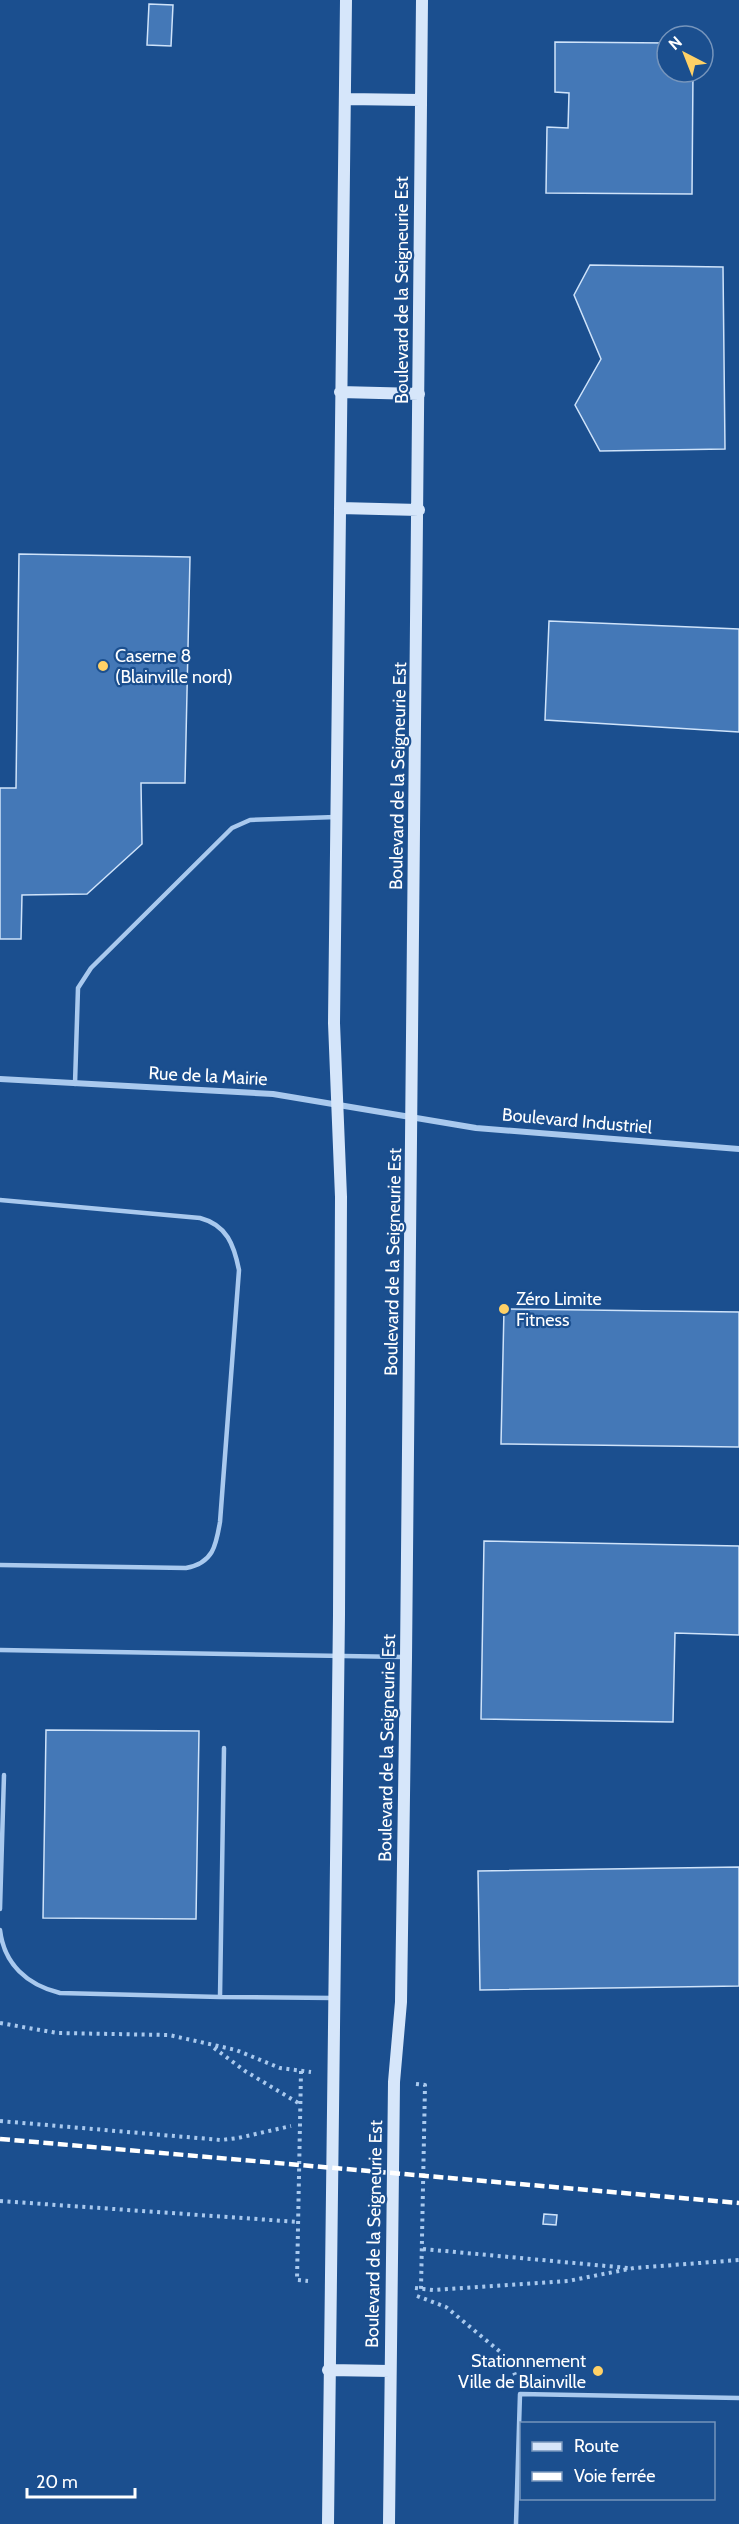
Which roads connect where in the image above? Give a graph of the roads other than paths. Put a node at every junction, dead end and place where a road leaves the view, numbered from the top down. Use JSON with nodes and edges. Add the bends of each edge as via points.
{"nodes":[{"id":1,"x":346,"y":0,"type":"edge"},
{"id":2,"x":422,"y":0,"type":"edge"},
{"id":3,"x":345,"y":99,"type":"junction"},
{"id":4,"x":421,"y":100,"type":"junction"},
{"id":5,"x":340,"y":392,"type":"junction"},
{"id":6,"x":419,"y":394,"type":"junction"},
{"id":7,"x":340,"y":508,"type":"junction"},
{"id":8,"x":419,"y":510,"type":"junction"},
{"id":9,"x":336,"y":817,"type":"junction"},
{"id":10,"x":0,"y":1079,"type":"edge"},
{"id":11,"x":75,"y":1084,"type":"junction"},
{"id":12,"x":336,"y":1103,"type":"junction"},
{"id":13,"x":413,"y":1117,"type":"junction"},
{"id":14,"x":739,"y":1149,"type":"edge"},
{"id":15,"x":0,"y":1200,"type":"edge"},
{"id":16,"x":0,"y":1565,"type":"edge"},
{"id":17,"x":0,"y":1650,"type":"edge"},
{"id":18,"x":338,"y":1656,"type":"junction"},
{"id":19,"x":406,"y":1658,"type":"junction"},
{"id":20,"x":224,"y":1748,"type":"dead end"},
{"id":21,"x":4,"y":1775,"type":"dead end"},
{"id":22,"x":1,"y":1842,"type":"edge"},
{"id":23,"x":0,"y":1909,"type":"edge"},
{"id":24,"x":0,"y":1930,"type":"edge"},
{"id":25,"x":220,"y":1996,"type":"junction"},
{"id":26,"x":334,"y":1998,"type":"junction"},
{"id":27,"x":328,"y":2370,"type":"junction"},
{"id":28,"x":390,"y":2371,"type":"junction"},
{"id":29,"x":739,"y":2398,"type":"edge"},
{"id":30,"x":328,"y":2524,"type":"edge"},
{"id":31,"x":389,"y":2524,"type":"edge"},
{"id":32,"x":516,"y":2524,"type":"edge"}],
"edges":[{"from":1,"to":3,"type":"main road"},
{"from":2,"to":4,"type":"main road","name":"Boulevard de la Seigneurie Est"},
{"from":3,"to":4,"type":"main road"},
{"from":3,"to":5,"type":"main road"},
{"from":4,"to":6,"type":"main road","name":"Boulevard de la Seigneurie Est"},
{"from":5,"to":6,"type":"main road"},
{"from":5,"to":7,"type":"main road"},
{"from":6,"to":8,"type":"main road","name":"Boulevard de la Seigneurie Est"},
{"from":7,"to":8,"type":"main road"},
{"from":7,"to":9,"type":"main road"},
{"from":8,"to":13,"type":"main road","name":"Boulevard de la Seigneurie Est"},
{"from":9,"to":11,"type":"lane","via":[[250,820],[232,828],[91,968],[78,988]]},
{"from":9,"to":12,"type":"main road"},
{"from":10,"to":11,"type":"street","name":"Rue de la Mairie"},
{"from":11,"to":12,"type":"street","name":"Rue de la Mairie","via":[[273,1094]]},
{"from":12,"to":13,"type":"street","name":"Rue de la Mairie"},
{"from":12,"to":18,"type":"main road","via":[[341,1197]]},
{"from":13,"to":14,"type":"street","name":"Boulevard Industriel","via":[[476,1128]]},
{"from":13,"to":19,"type":"main road","name":"Boulevard de la Seigneurie Est"},
{"from":15,"to":16,"type":"lane","via":[[212,1221],[234,1246],[239,1270],[220,1522],[214,1551],[206,1561],[186,1568]]},
{"from":17,"to":18,"type":"lane"},
{"from":18,"to":19,"type":"lane"},
{"from":18,"to":26,"type":"main road"},
{"from":19,"to":28,"type":"main road","name":"Boulevard de la Seigneurie Est"},
{"from":20,"to":25,"type":"lane"},
{"from":21,"to":22,"type":"lane"},
{"from":22,"to":23,"type":"lane"},
{"from":24,"to":25,"type":"lane","via":[[11,1964],[22,1976],[47,1990]]},
{"from":25,"to":26,"type":"lane"},
{"from":26,"to":27,"type":"main road"},
{"from":27,"to":28,"type":"main road"},
{"from":27,"to":30,"type":"main road"},
{"from":28,"to":31,"type":"main road","name":"Boulevard de la Seigneurie Est"},
{"from":29,"to":32,"type":"lane","via":[[520,2394]]}]}
